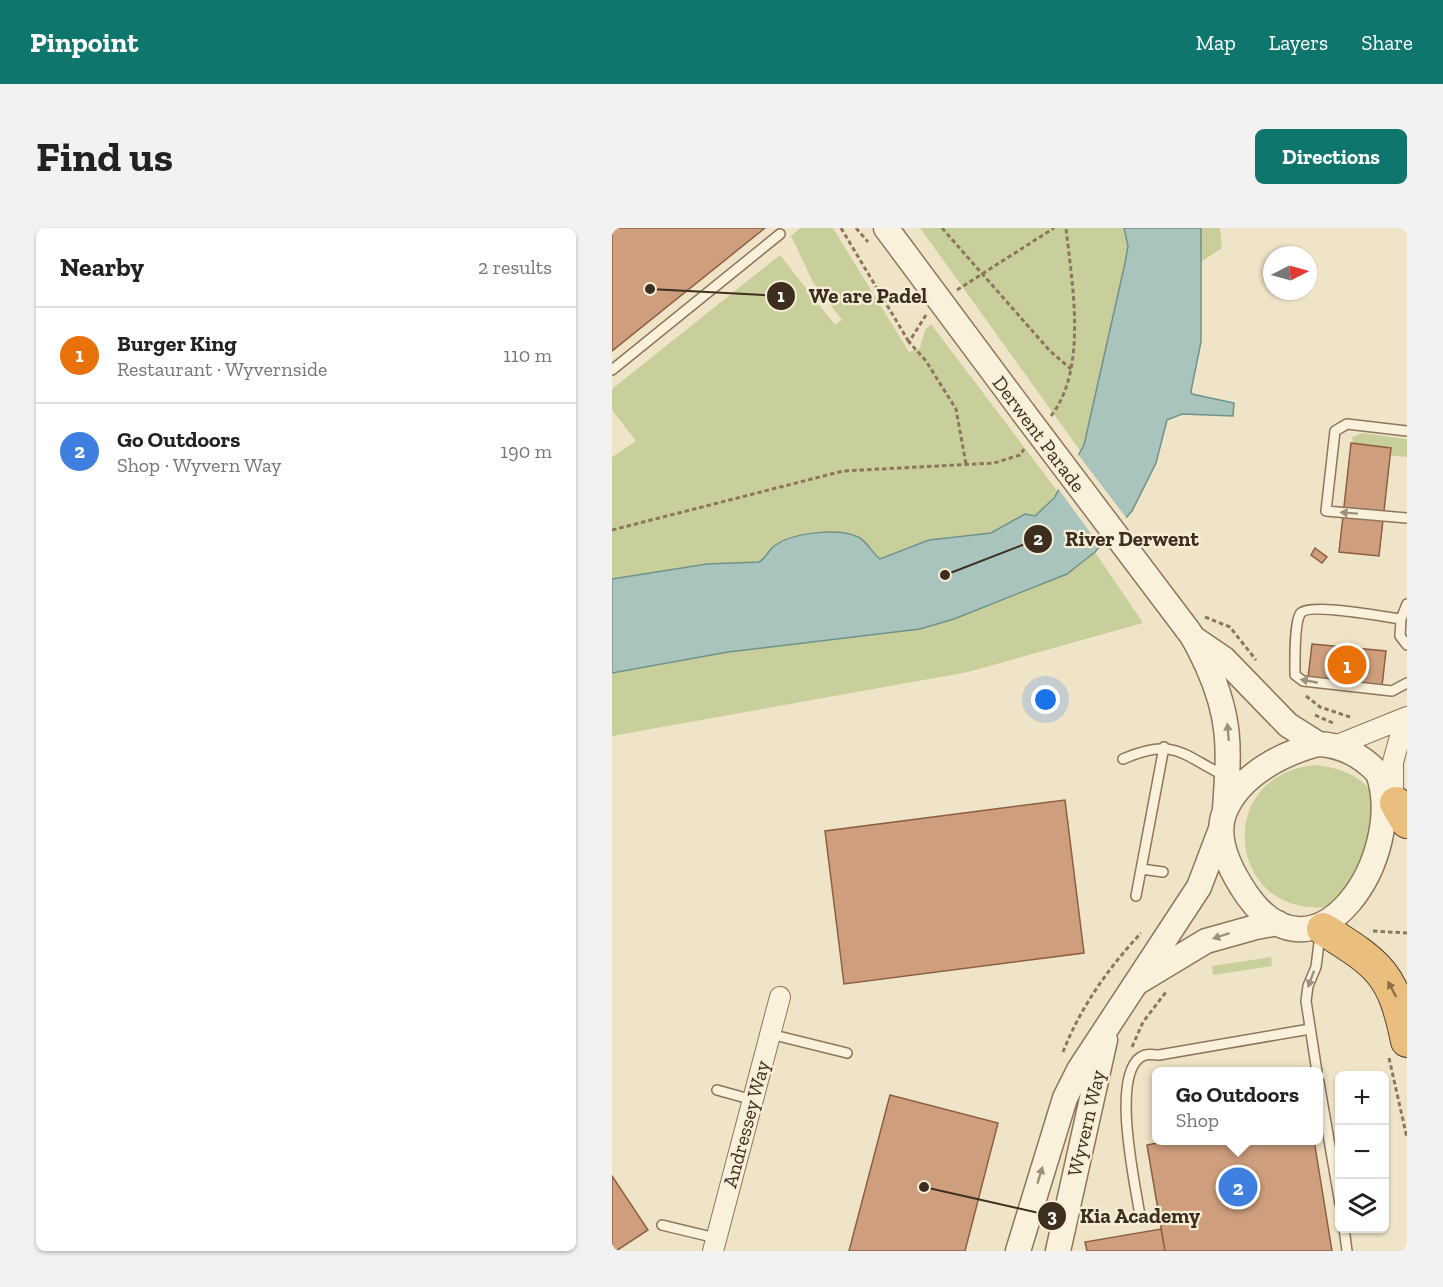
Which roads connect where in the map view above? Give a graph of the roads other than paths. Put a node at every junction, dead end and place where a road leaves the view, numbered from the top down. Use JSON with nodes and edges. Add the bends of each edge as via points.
{"nodes":[{"id":1,"x":886,"y":228,"type":"edge"},
{"id":2,"x":780,"y":234,"type":"dead end"},
{"id":3,"x":612,"y":370,"type":"edge"},
{"id":4,"x":1407,"y":431,"type":"edge"},
{"id":5,"x":1407,"y":518,"type":"edge"},
{"id":6,"x":1407,"y":604,"type":"edge"},
{"id":7,"x":1401,"y":619,"type":"junction"},
{"id":8,"x":1192,"y":627,"type":"junction"},
{"id":9,"x":1407,"y":645,"type":"edge"},
{"id":10,"x":1407,"y":683,"type":"edge"},
{"id":11,"x":1406,"y":718,"type":"edge"},
{"id":12,"x":1330,"y":738,"type":"junction"},
{"id":13,"x":1164,"y":747,"type":"junction"},
{"id":14,"x":1123,"y":759,"type":"dead end"},
{"id":15,"x":1227,"y":777,"type":"junction"},
{"id":16,"x":1399,"y":806,"type":"edge"},
{"id":17,"x":1223,"y":819,"type":"junction"},
{"id":18,"x":1141,"y":869,"type":"junction"},
{"id":19,"x":1163,"y":872,"type":"dead end"},
{"id":20,"x":1136,"y":896,"type":"dead end"},
{"id":21,"x":1278,"y":923,"type":"junction"},
{"id":22,"x":1322,"y":929,"type":"junction"},
{"id":23,"x":1137,"y":982,"type":"junction"},
{"id":24,"x":780,"y":997,"type":"dead end"},
{"id":25,"x":1107,"y":1029,"type":"junction"},
{"id":26,"x":1310,"y":1029,"type":"junction"},
{"id":27,"x":770,"y":1034,"type":"junction"},
{"id":28,"x":1398,"y":1049,"type":"edge"},
{"id":29,"x":847,"y":1053,"type":"dead end"},
{"id":30,"x":1316,"y":1067,"type":"edge"},
{"id":31,"x":717,"y":1090,"type":"dead end"},
{"id":32,"x":753,"y":1100,"type":"junction"},
{"id":33,"x":1323,"y":1105,"type":"edge"},
{"id":34,"x":1336,"y":1179,"type":"edge"},
{"id":35,"x":1140,"y":1216,"type":"dead end"},
{"id":36,"x":662,"y":1225,"type":"dead end"},
{"id":37,"x":1345,"y":1233,"type":"edge"},
{"id":38,"x":715,"y":1244,"type":"edge"},
{"id":39,"x":1018,"y":1251,"type":"edge"},
{"id":40,"x":1058,"y":1251,"type":"edge"},
{"id":41,"x":1347,"y":1251,"type":"edge"}],
"edges":[{"from":1,"to":8,"type":"street","name":"Derwent Parade","bridge":true,"via":[[1023,412]]},
{"from":2,"to":3,"type":"lane"},
{"from":5,"to":4,"type":"lane","one_way":true,"via":[[1326,511],[1335,431],[1340,426]]},
{"from":6,"to":7,"type":"lane"},
{"from":7,"to":9,"type":"lane","via":[[1400,636]]},
{"from":10,"to":7,"type":"lane","one_way":true,"via":[[1392,691],[1298,678],[1295,667],[1300,613],[1309,608]]},
{"from":8,"to":12,"type":"street","name":"Derwent Parade","via":[[1288,725]]},
{"from":15,"to":8,"type":"street","name":"Derwent Parade","one_way":true,"via":[[1225,712]]},
{"from":11,"to":12,"type":"street"},
{"from":11,"to":16,"type":"street","via":[[1393,762]]},
{"from":12,"to":16,"type":"street","via":[[1373,768]]},
{"from":12,"to":17,"type":"street","via":[[1266,766],[1237,793]]},
{"from":13,"to":14,"type":"lane","via":[[1143,750]]},
{"from":13,"to":15,"type":"lane","via":[[1176,749]]},
{"from":13,"to":18,"type":"lane"},
{"from":15,"to":17,"type":"street","name":"Derwent Parade"},
{"from":16,"to":22,"type":"street","via":[[1396,852],[1383,881],[1364,904]]},
{"from":17,"to":21,"type":"street","via":[[1225,852],[1238,883],[1257,907]]},
{"from":17,"to":23,"type":"street","name":"Wyvern Way","via":[[1200,887]]},
{"from":18,"to":19,"type":"lane"},
{"from":18,"to":20,"type":"lane"},
{"from":21,"to":22,"type":"street"},
{"from":21,"to":23,"type":"street","name":"Wyvern Way","one_way":true,"via":[[1206,941]]},
{"from":22,"to":26,"type":"lane","one_way":true,"via":[[1306,1001]]},
{"from":28,"to":22,"type":"highway","one_way":true,"via":[[1398,1000],[1384,976],[1370,960]]},
{"from":23,"to":25,"type":"street","name":"Wyvern Way"},
{"from":24,"to":27,"type":"street","name":"Andressey Way"},
{"from":39,"to":25,"type":"street","name":"Wyvern Way","one_way":true,"via":[[1065,1098]]},
{"from":25,"to":40,"type":"street","name":"Wyvern Way"},
{"from":26,"to":30,"type":"lane"},
{"from":26,"to":35,"type":"lane","via":[[1145,1055],[1137,1060],[1127,1081],[1125,1105]]},
{"from":27,"to":29,"type":"lane"},
{"from":27,"to":32,"type":"street","name":"Andressey Way"},
{"from":31,"to":32,"type":"lane"},
{"from":32,"to":38,"type":"street","name":"Andressey Way"},
{"from":33,"to":34,"type":"lane"},
{"from":36,"to":38,"type":"lane"},
{"from":37,"to":41,"type":"lane"}]}
